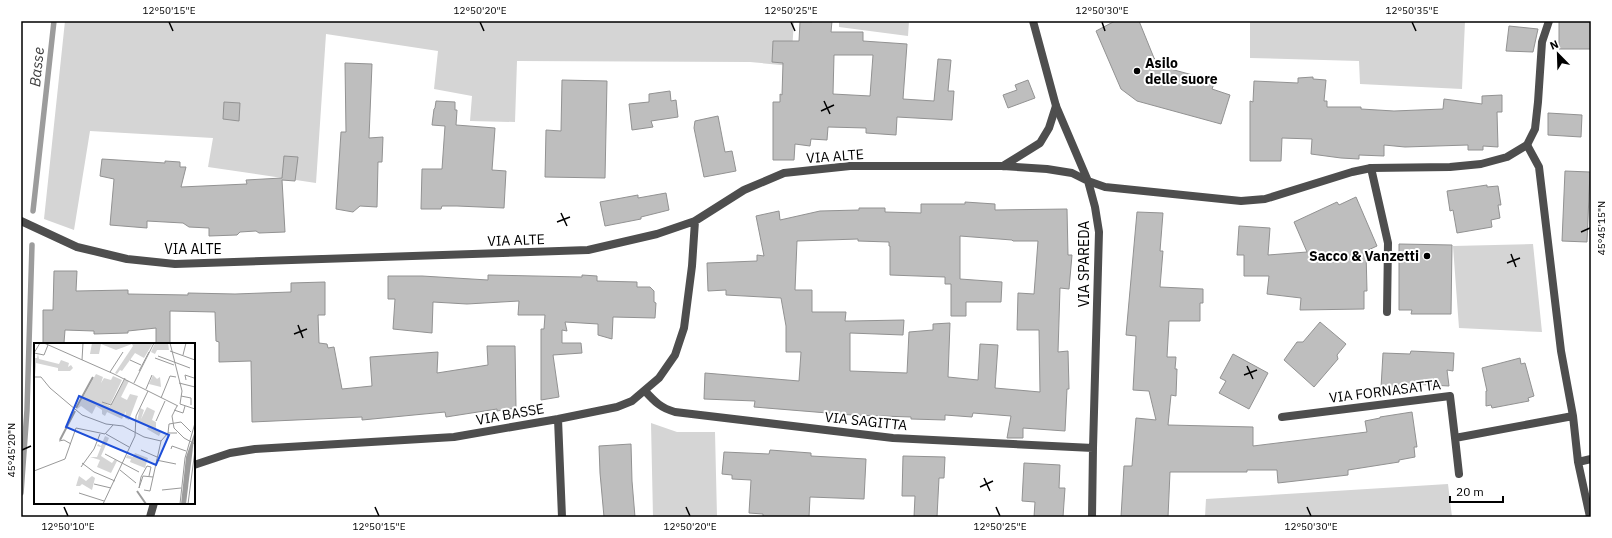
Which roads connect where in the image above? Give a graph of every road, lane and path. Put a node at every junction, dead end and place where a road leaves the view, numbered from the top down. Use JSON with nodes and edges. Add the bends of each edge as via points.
{"nodes":[{"id":1,"x":1033,"y":21,"type":"edge"},
{"id":2,"x":1549,"y":21,"type":"edge"},
{"id":3,"x":1056,"y":106,"type":"junction"},
{"id":4,"x":1528,"y":145,"type":"junction"},
{"id":5,"x":1003,"y":166,"type":"junction"},
{"id":6,"x":1371,"y":168,"type":"junction"},
{"id":7,"x":1088,"y":181,"type":"junction"},
{"id":8,"x":21,"y":220,"type":"edge"},
{"id":9,"x":695,"y":221,"type":"junction"},
{"id":10,"x":1386,"y":312,"type":"dead end"},
{"id":11,"x":645,"y":391,"type":"junction"},
{"id":12,"x":1573,"y":416,"type":"junction"},
{"id":13,"x":1282,"y":417,"type":"dead end"},
{"id":14,"x":558,"y":419,"type":"junction"},
{"id":15,"x":1455,"y":438,"type":"junction"},
{"id":16,"x":1092,"y":448,"type":"junction"},
{"id":17,"x":1591,"y":459,"type":"edge"},
{"id":18,"x":1578,"y":462,"type":"junction"},
{"id":19,"x":195,"y":465,"type":"edge"},
{"id":20,"x":1459,"y":474,"type":"dead end"},
{"id":21,"x":154,"y":504,"type":"edge"},
{"id":22,"x":150,"y":517,"type":"edge"},
{"id":23,"x":562,"y":517,"type":"edge"},
{"id":24,"x":1092,"y":517,"type":"edge"},
{"id":25,"x":1590,"y":517,"type":"edge"}],
"edges":[{"from":1,"to":3,"type":"street","name":"VIA SPAREDA"},
{"from":2,"to":4,"type":"street","via":[[1542,42],[1535,129]]},
{"from":3,"to":5,"type":"street","via":[[1049,128],[1040,143]]},
{"from":3,"to":7,"type":"street","name":"VIA SPAREDA"},
{"from":4,"to":6,"type":"street","name":"VIA ALTE","via":[[1507,157],[1481,164]]},
{"from":4,"to":12,"type":"street","via":[[1539,167],[1561,350]]},
{"from":5,"to":7,"type":"street","name":"VIA ALTE","via":[[1072,173]]},
{"from":5,"to":9,"type":"street","name":"VIA ALTE","via":[[850,166],[784,173],[744,190]]},
{"from":6,"to":7,"type":"street","name":"VIA ALTE","via":[[1265,199],[1241,201],[1105,187]]},
{"from":6,"to":10,"type":"street","via":[[1388,243]]},
{"from":7,"to":16,"type":"street","name":"VIA SPAREDA","via":[[1100,232]]},
{"from":8,"to":9,"type":"street","name":"VIA ALTE","via":[[77,247],[127,259],[175,264],[588,250],[657,234]]},
{"from":9,"to":11,"type":"street","name":"VIA BASSE","via":[[684,328],[675,355],[659,378]]},
{"from":11,"to":14,"type":"street","name":"VIA BASSE","via":[[632,401],[617,407]]},
{"from":11,"to":16,"type":"street","name":"VIA SAGITTA","via":[[658,405],[675,412],[893,438]]},
{"from":12,"to":15,"type":"street"},
{"from":12,"to":18,"type":"street"},
{"from":13,"to":15,"type":"street","name":"VIA FORNASATTA","via":[[1450,396]]},
{"from":14,"to":19,"type":"street","name":"VIA BASSE","via":[[454,437],[255,449],[230,453]]},
{"from":14,"to":23,"type":"street"},
{"from":15,"to":20,"type":"street"},
{"from":16,"to":24,"type":"street","name":"VIA SPAREDA"},
{"from":17,"to":18,"type":"street"},
{"from":18,"to":25,"type":"street"},
{"from":21,"to":22,"type":"street"}]}
